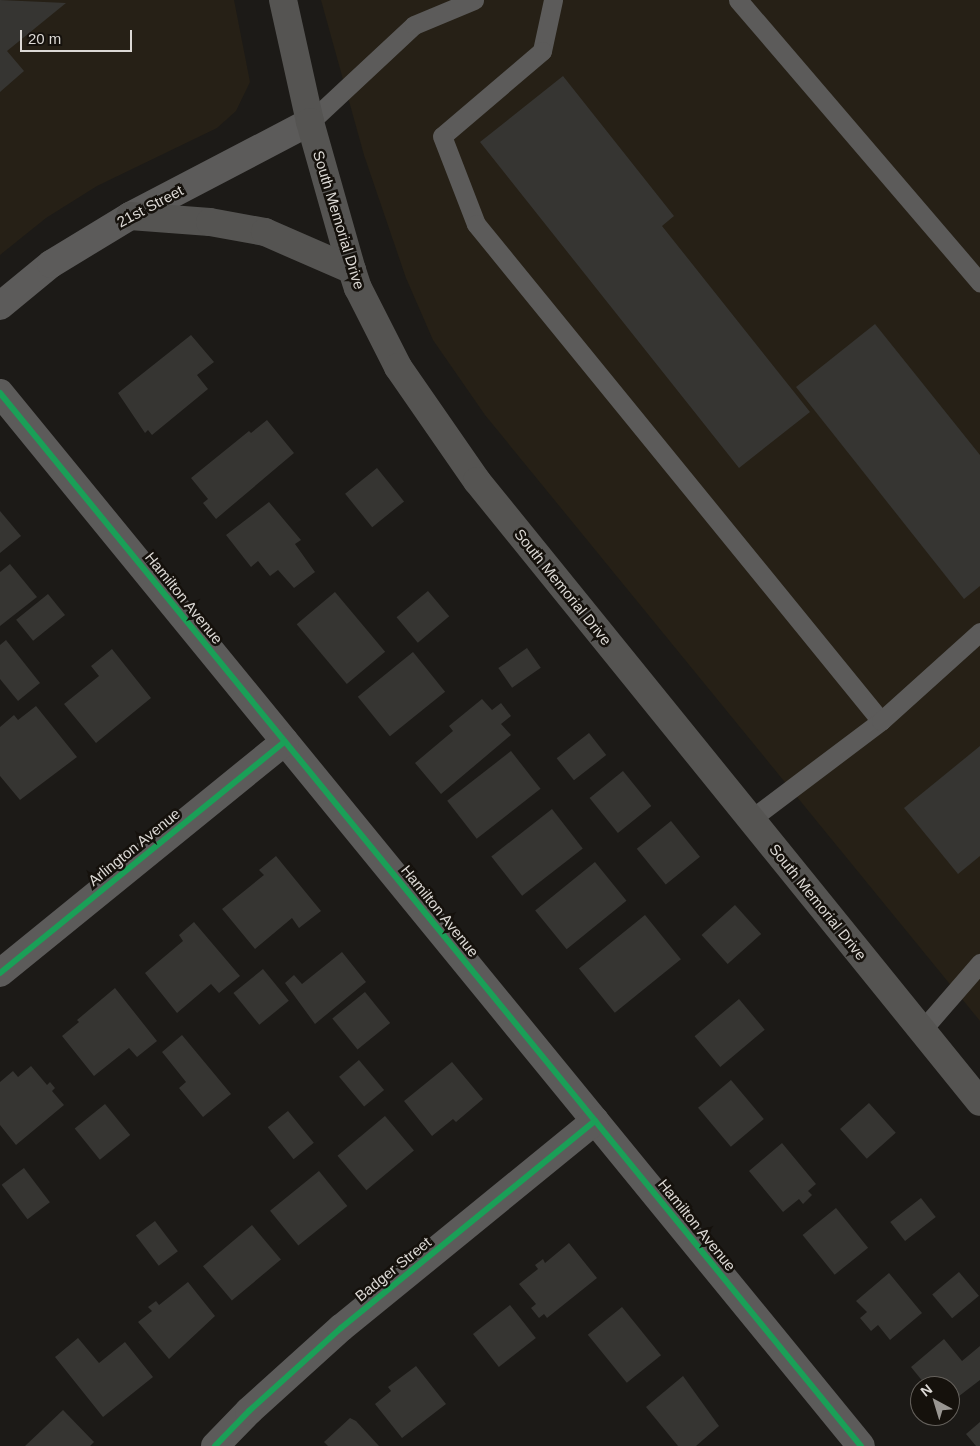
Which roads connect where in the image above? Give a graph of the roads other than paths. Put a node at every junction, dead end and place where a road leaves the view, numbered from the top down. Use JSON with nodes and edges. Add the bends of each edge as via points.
{"nodes":[{"id":1,"x":283,"y":0,"type":"edge"},
{"id":2,"x":474,"y":0,"type":"edge"},
{"id":3,"x":553,"y":0,"type":"edge"},
{"id":4,"x":738,"y":0,"type":"edge"},
{"id":5,"x":310,"y":122,"type":"junction"},
{"id":6,"x":130,"y":216,"type":"junction"},
{"id":7,"x":352,"y":270,"type":"junction"},
{"id":8,"x":980,"y":282,"type":"edge"},
{"id":9,"x":0,"y":306,"type":"edge"},
{"id":10,"x":0,"y":393,"type":"edge"},
{"id":11,"x":980,"y":632,"type":"edge"},
{"id":12,"x":881,"y":721,"type":"junction"},
{"id":13,"x":285,"y":741,"type":"junction"},
{"id":14,"x":751,"y":819,"type":"junction"},
{"id":15,"x":980,"y":963,"type":"edge"},
{"id":16,"x":0,"y":974,"type":"edge"},
{"id":17,"x":922,"y":1030,"type":"junction"},
{"id":18,"x":980,"y":1102,"type":"edge"},
{"id":19,"x":595,"y":1121,"type":"junction"},
{"id":20,"x":216,"y":1446,"type":"edge"},
{"id":21,"x":861,"y":1446,"type":"edge"}],
"edges":[{"from":1,"to":5,"type":"main road","name":"South Memorial Drive"},
{"from":2,"to":5,"type":"lane","via":[[414,25]]},
{"from":3,"to":12,"type":"lane","via":[[542,51],[442,136],[476,224]]},
{"from":4,"to":8,"type":"lane"},
{"from":5,"to":6,"type":"street","name":"21st Street"},
{"from":5,"to":7,"type":"main road","name":"South Memorial Drive"},
{"from":6,"to":7,"type":"main road","via":[[210,222],[265,232]]},
{"from":6,"to":9,"type":"street","name":"21st Street","via":[[51,264]]},
{"from":7,"to":14,"type":"main road","name":"South Memorial Drive","via":[[398,366],[477,481]]},
{"from":10,"to":13,"type":"street","name":"Hamilton Avenue"},
{"from":11,"to":12,"type":"lane"},
{"from":12,"to":14,"type":"lane"},
{"from":13,"to":16,"type":"street","name":"Arlington Avenue"},
{"from":13,"to":19,"type":"street","name":"Hamilton Avenue"},
{"from":14,"to":17,"type":"main road","name":"South Memorial Drive"},
{"from":15,"to":17,"type":"lane"},
{"from":17,"to":18,"type":"main road","name":"South Memorial Drive"},
{"from":19,"to":20,"type":"street","name":"Badger Street","via":[[341,1328],[249,1411]]},
{"from":19,"to":21,"type":"street","name":"Hamilton Avenue"}]}
